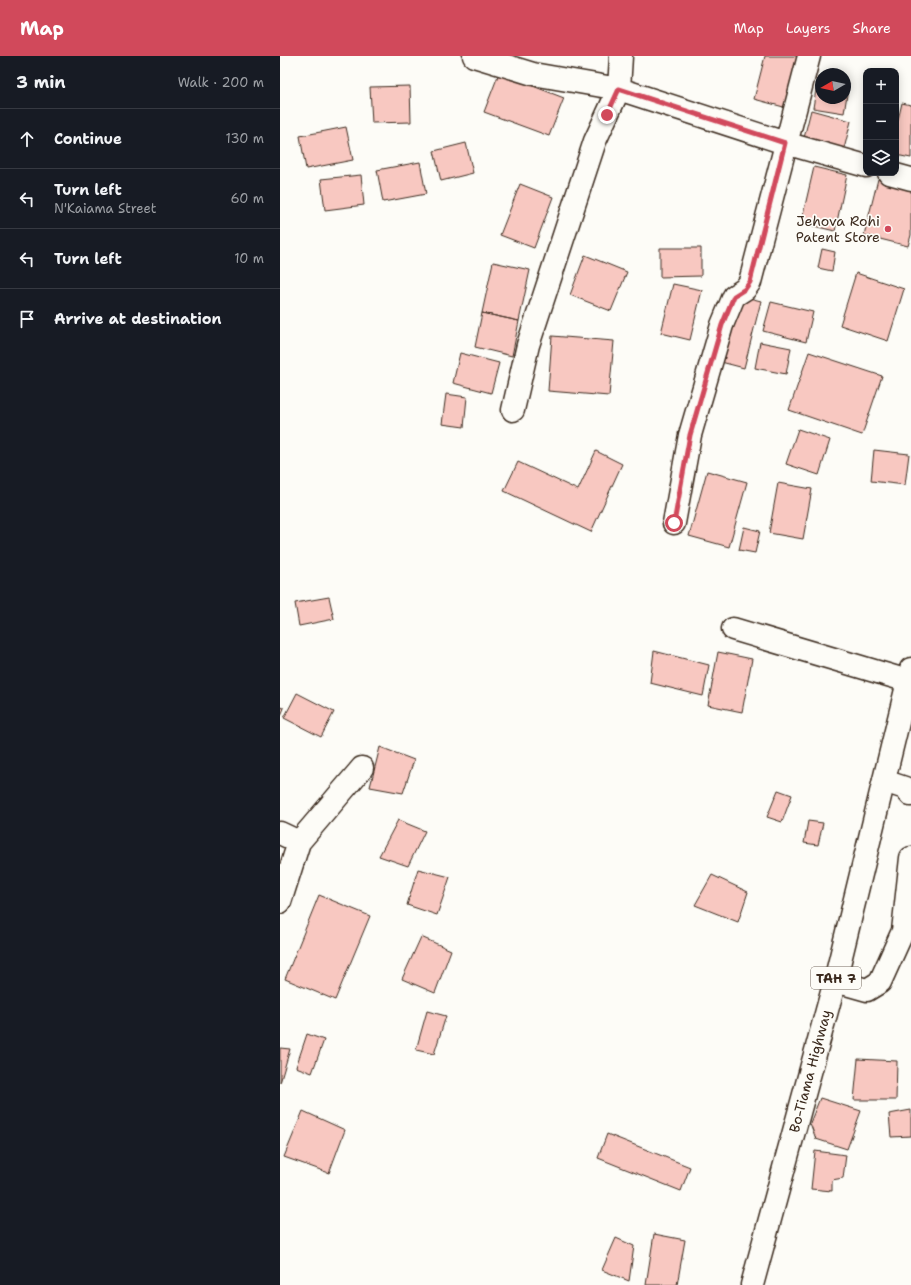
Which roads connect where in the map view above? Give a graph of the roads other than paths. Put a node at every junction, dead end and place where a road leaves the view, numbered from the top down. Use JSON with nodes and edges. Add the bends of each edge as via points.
{"nodes":[{"id":1,"x":474,"y":56,"type":"edge"},
{"id":2,"x":621,"y":56,"type":"edge"},
{"id":3,"x":808,"y":56,"type":"edge"},
{"id":4,"x":619,"y":89,"type":"junction"},
{"id":5,"x":785,"y":143,"type":"junction"},
{"id":6,"x":863,"y":165,"type":"edge"},
{"id":7,"x":899,"y":176,"type":"edge"},
{"id":8,"x":911,"y":179,"type":"edge"},
{"id":9,"x":513,"y":410,"type":"dead end"},
{"id":10,"x":674,"y":523,"type":"dead end"},
{"id":11,"x":733,"y":629,"type":"dead end"},
{"id":12,"x":909,"y":675,"type":"edge"},
{"id":13,"x":362,"y":768,"type":"dead end"},
{"id":14,"x":884,"y":781,"type":"junction"},
{"id":15,"x":911,"y":795,"type":"edge"},
{"id":16,"x":289,"y":837,"type":"edge"},
{"id":17,"x":911,"y":858,"type":"edge"},
{"id":18,"x":280,"y":902,"type":"edge"},
{"id":19,"x":835,"y":981,"type":"junction"},
{"id":20,"x":752,"y":1285,"type":"edge"}],
"edges":[{"from":1,"to":4,"type":"main road","via":[[533,74]]},
{"from":2,"to":4,"type":"main road"},
{"from":3,"to":5,"type":"main road"},
{"from":4,"to":5,"type":"main road"},
{"from":4,"to":9,"type":"main road","via":[[592,148],[528,345]]},
{"from":5,"to":6,"type":"main road"},
{"from":5,"to":10,"type":"main road","via":[[750,282],[734,296],[722,325],[690,435]]},
{"from":7,"to":8,"type":"main road"},
{"from":11,"to":12,"type":"main road"},
{"from":12,"to":14,"type":"main road","name":"Bo-Tiama Highway","number":"TAH 7"},
{"from":13,"to":16,"type":"main road"},
{"from":14,"to":15,"type":"main road","via":[[905,788]]},
{"from":14,"to":19,"type":"main road","name":"Bo-Tiama Highway","number":"TAH 7"},
{"from":16,"to":18,"type":"main road"},
{"from":17,"to":19,"type":"main road","via":[[903,931],[880,982],[867,990]]},
{"from":19,"to":20,"type":"main road","name":"Bo-Tiama Highway","number":"TAH 7"}]}
